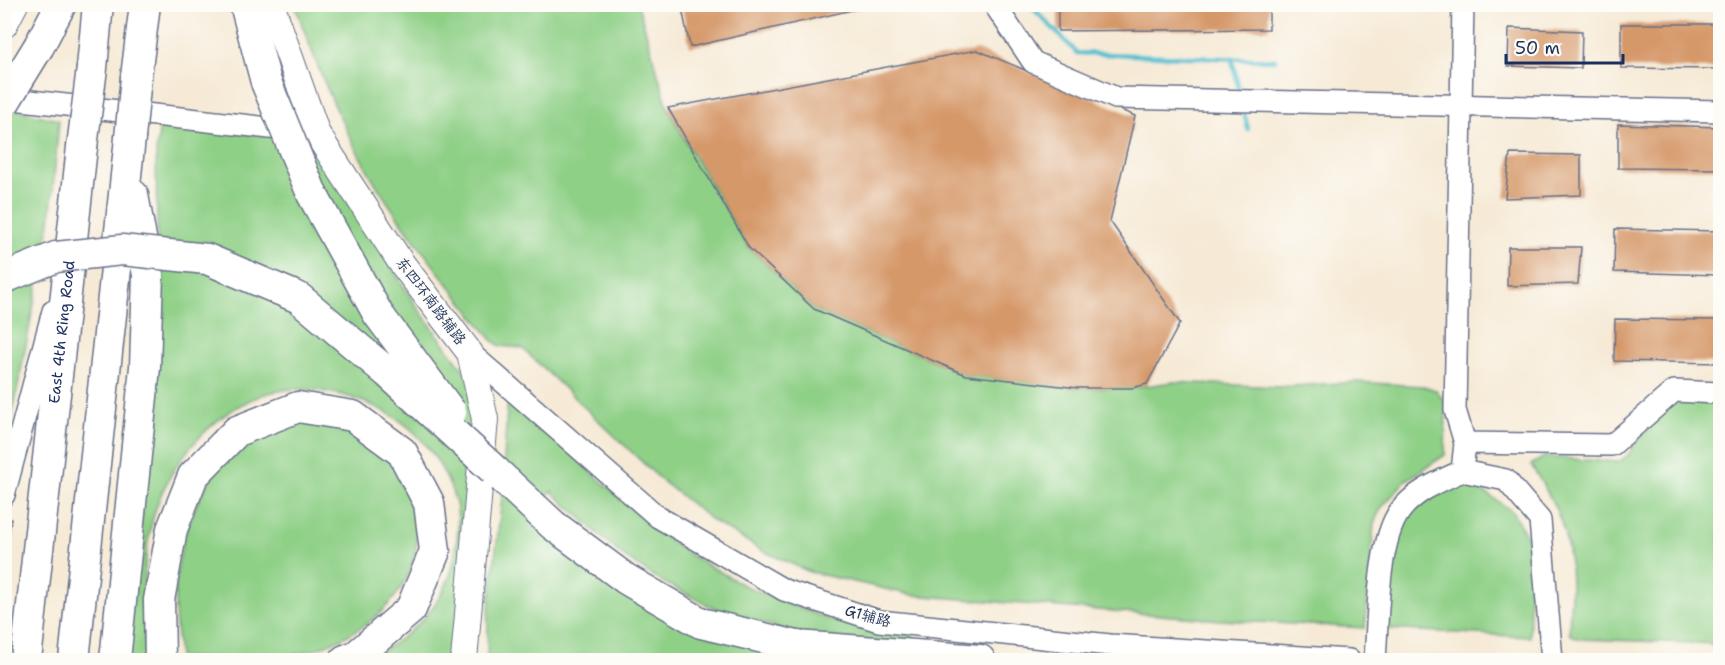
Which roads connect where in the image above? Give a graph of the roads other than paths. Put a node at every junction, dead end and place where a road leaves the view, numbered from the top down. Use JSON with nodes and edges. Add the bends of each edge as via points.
{"nodes":[{"id":1,"x":15,"y":4,"type":"edge"},
{"id":2,"x":61,"y":4,"type":"edge"},
{"id":3,"x":98,"y":4,"type":"edge"},
{"id":4,"x":144,"y":4,"type":"edge"},
{"id":5,"x":245,"y":4,"type":"edge"},
{"id":6,"x":271,"y":4,"type":"edge"},
{"id":7,"x":994,"y":4,"type":"edge"},
{"id":8,"x":1463,"y":4,"type":"edge"},
{"id":9,"x":4,"y":25,"type":"edge"},
{"id":10,"x":4,"y":98,"type":"edge"},
{"id":11,"x":4,"y":103,"type":"edge"},
{"id":12,"x":1462,"y":104,"type":"junction"},
{"id":13,"x":1720,"y":111,"type":"edge"},
{"id":14,"x":317,"y":134,"type":"junction"},
{"id":15,"x":128,"y":149,"type":"junction"},
{"id":16,"x":72,"y":238,"type":"junction"},
{"id":17,"x":4,"y":278,"type":"edge"},
{"id":18,"x":470,"y":353,"type":"junction"},
{"id":19,"x":1720,"y":393,"type":"edge"},
{"id":20,"x":1465,"y":443,"type":"junction"},
{"id":21,"x":494,"y":470,"type":"junction"},
{"id":22,"x":1462,"y":471,"type":"junction"},
{"id":23,"x":4,"y":495,"type":"edge"},
{"id":24,"x":26,"y":660,"type":"edge"},
{"id":25,"x":74,"y":660,"type":"edge"},
{"id":26,"x":115,"y":660,"type":"edge"},
{"id":27,"x":160,"y":660,"type":"edge"},
{"id":28,"x":345,"y":660,"type":"edge"},
{"id":29,"x":464,"y":660,"type":"edge"},
{"id":30,"x":980,"y":660,"type":"edge"},
{"id":31,"x":1349,"y":660,"type":"edge"},
{"id":32,"x":1375,"y":660,"type":"edge"},
{"id":33,"x":1552,"y":660,"type":"edge"}],
"edges":[{"from":1,"to":9,"type":"main road"},
{"from":2,"to":11,"type":"highway","bridge":true},
{"from":3,"to":16,"type":"highway","name":"East 4th Ring Road","bridge":true},
{"from":4,"to":15,"type":"highway","bridge":true},
{"from":5,"to":21,"type":"highway","bridge":true,"via":[[266,82],[312,194],[378,314]]},
{"from":6,"to":14,"type":"main road","name":"东四环南路辅路"},
{"from":7,"to":12,"type":"street","via":[[1033,62],[1116,98]]},
{"from":8,"to":12,"type":"street"},
{"from":10,"to":14,"type":"street"},
{"from":12,"to":13,"type":"street"},
{"from":12,"to":20,"type":"street","via":[[1455,410]]},
{"from":14,"to":18,"type":"main road","name":"东四环南路辅路","via":[[400,261]]},
{"from":15,"to":25,"type":"highway"},
{"from":15,"to":26,"type":"highway","via":[[148,275],[145,367]]},
{"from":16,"to":23,"type":"street"},
{"from":16,"to":24,"type":"highway","name":"East 4th Ring Road"},
{"from":17,"to":21,"type":"highway","bridge":true,"via":[[56,257],[122,250],[207,259],[298,298]]},
{"from":18,"to":29,"type":"main road","name":"东四环南路辅路","via":[[485,419]]},
{"from":18,"to":31,"type":"street","name":"G1辅路","via":[[658,517],[784,590],[879,621],[1110,645]]},
{"from":19,"to":20,"type":"street","via":[[1674,391],[1612,446]]},
{"from":20,"to":22,"type":"street"},
{"from":21,"to":30,"type":"highway","via":[[553,525],[626,579],[701,623],[797,646]]},
{"from":22,"to":32,"type":"street","via":[[1425,489],[1400,510],[1387,535]]},
{"from":22,"to":33,"type":"street","via":[[1506,480],[1540,520]]},
{"from":27,"to":28,"type":"highway","via":[[159,600],[172,529],[193,476],[237,431],[298,407],[352,416],[402,452],[429,503],[435,551],[411,609],[356,656]]}]}
